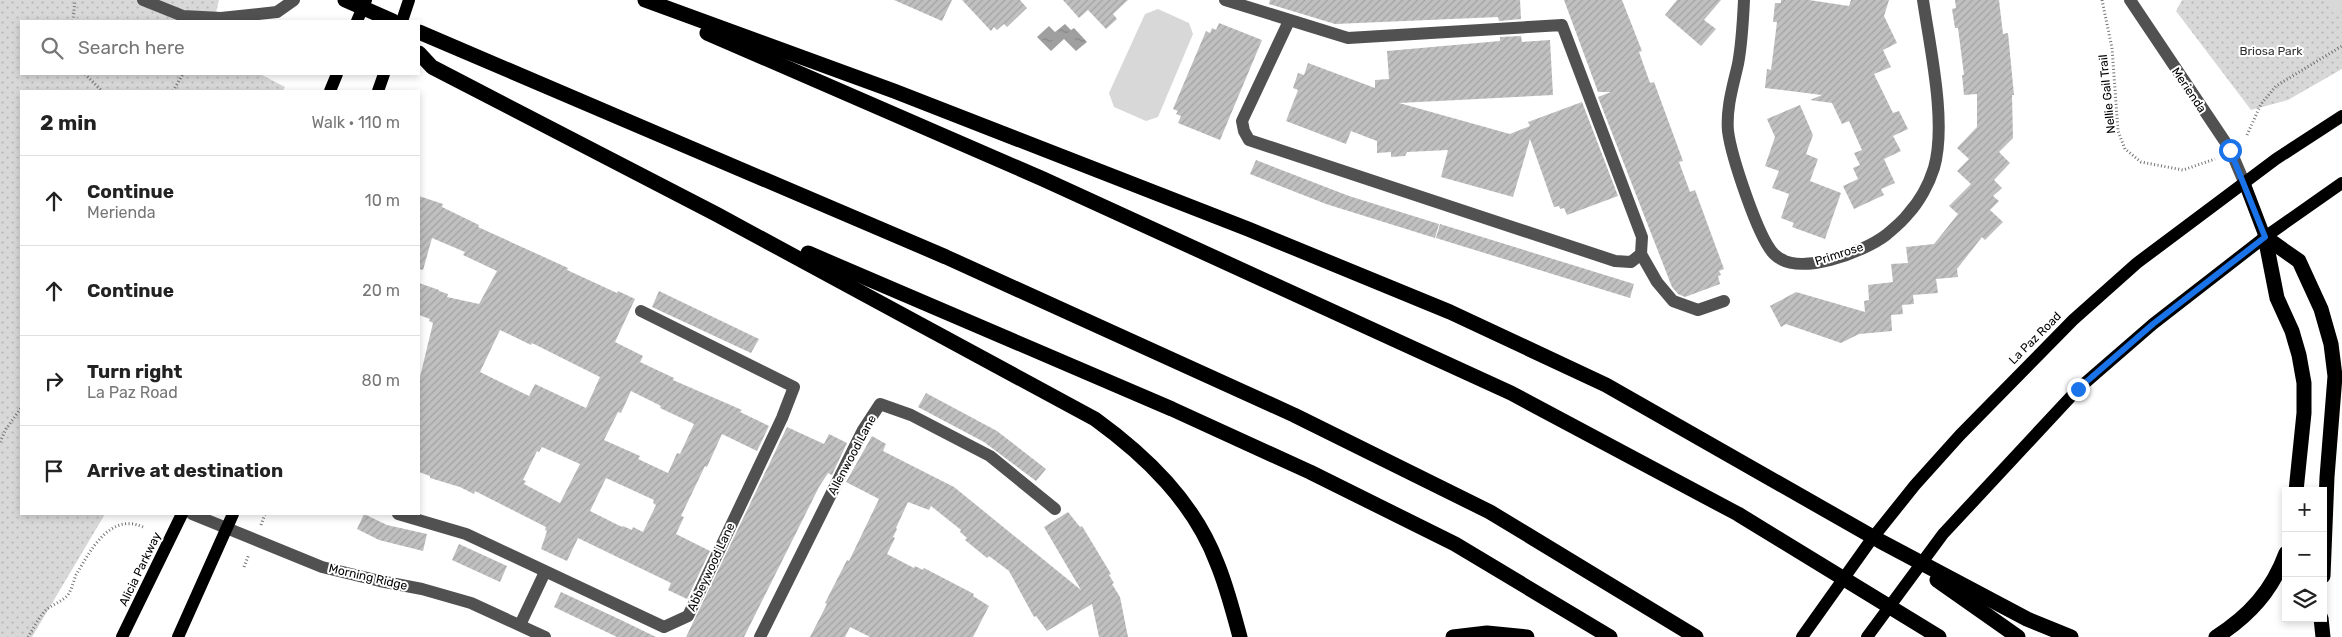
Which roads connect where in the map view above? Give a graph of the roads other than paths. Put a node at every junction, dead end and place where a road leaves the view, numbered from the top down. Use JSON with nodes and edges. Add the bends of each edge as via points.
{"nodes":[{"id":1,"x":143,"y":0,"type":"edge"},
{"id":2,"x":294,"y":0,"type":"edge"},
{"id":3,"x":345,"y":0,"type":"edge"},
{"id":4,"x":366,"y":0,"type":"edge"},
{"id":5,"x":409,"y":0,"type":"edge"},
{"id":6,"x":632,"y":0,"type":"edge"},
{"id":7,"x":645,"y":0,"type":"edge"},
{"id":8,"x":1225,"y":0,"type":"edge"},
{"id":9,"x":1744,"y":0,"type":"edge"},
{"id":10,"x":1923,"y":0,"type":"edge"},
{"id":11,"x":2130,"y":0,"type":"edge"},
{"id":12,"x":357,"y":20,"type":"edge"},
{"id":13,"x":389,"y":20,"type":"edge"},
{"id":14,"x":402,"y":20,"type":"edge"},
{"id":15,"x":1289,"y":21,"type":"junction"},
{"id":16,"x":420,"y":32,"type":"edge"},
{"id":17,"x":420,"y":54,"type":"edge"},
{"id":18,"x":384,"y":75,"type":"edge"},
{"id":19,"x":378,"y":90,"type":"edge"},
{"id":20,"x":2342,"y":116,"type":"edge"},
{"id":21,"x":2244,"y":182,"type":"junction"},
{"id":22,"x":2342,"y":183,"type":"edge"},
{"id":23,"x":716,"y":214,"type":"junction"},
{"id":24,"x":2265,"y":237,"type":"junction"},
{"id":25,"x":1641,"y":254,"type":"junction"},
{"id":26,"x":1724,"y":301,"type":"dead end"},
{"id":27,"x":641,"y":312,"type":"dead end"},
{"id":28,"x":2296,"y":487,"type":"edge"},
{"id":29,"x":1055,"y":509,"type":"dead end"},
{"id":30,"x":182,"y":515,"type":"edge"},
{"id":31,"x":194,"y":515,"type":"edge"},
{"id":32,"x":233,"y":515,"type":"edge"},
{"id":33,"x":401,"y":515,"type":"edge"},
{"id":34,"x":228,"y":529,"type":"junction"},
{"id":35,"x":2325,"y":532,"type":"edge"},
{"id":36,"x":1880,"y":540,"type":"junction"},
{"id":37,"x":2282,"y":562,"type":"edge"},
{"id":38,"x":545,"y":572,"type":"junction"},
{"id":39,"x":2321,"y":622,"type":"edge"},
{"id":40,"x":520,"y":625,"type":"junction"},
{"id":41,"x":2016,"y":635,"type":"edge"},
{"id":42,"x":122,"y":637,"type":"edge"},
{"id":43,"x":178,"y":637,"type":"edge"},
{"id":44,"x":544,"y":637,"type":"edge"},
{"id":45,"x":760,"y":637,"type":"edge"},
{"id":46,"x":1240,"y":637,"type":"edge"},
{"id":47,"x":1453,"y":637,"type":"edge"},
{"id":48,"x":1527,"y":637,"type":"edge"},
{"id":49,"x":1610,"y":637,"type":"edge"},
{"id":50,"x":1696,"y":637,"type":"edge"},
{"id":51,"x":1802,"y":637,"type":"edge"},
{"id":52,"x":1867,"y":637,"type":"edge"},
{"id":53,"x":1939,"y":637,"type":"edge"},
{"id":54,"x":2071,"y":637,"type":"edge"},
{"id":55,"x":2216,"y":637,"type":"edge"},
{"id":56,"x":2323,"y":637,"type":"edge"}],
"edges":[{"from":1,"to":2,"type":"street","via":[[183,16],[221,18],[276,12]]},
{"from":3,"to":13,"type":"highway"},
{"from":4,"to":12,"type":"main road"},
{"from":5,"to":14,"type":"main road"},
{"from":6,"to":53,"type":"highway","via":[[1043,178],[1511,393],[1738,514]]},
{"from":7,"to":36,"type":"highway","via":[[903,94],[1450,312],[1606,385]]},
{"from":8,"to":15,"type":"street"},
{"from":9,"to":10,"type":"street","name":"Primrose","via":[[1728,130],[1735,161],[1763,239],[1774,255],[1794,264],[1812,264],[1853,252],[1885,236],[1909,214],[1933,170],[1939,117]]},
{"from":11,"to":21,"type":"street","name":"Merienda","via":[[2230,150]]},
{"from":15,"to":25,"type":"street","via":[[1348,38],[1562,25],[1642,237]]},
{"from":15,"to":25,"type":"street","via":[[1242,121],[1248,140],[1615,261],[1631,262]]},
{"from":16,"to":50,"type":"highway","via":[[946,257],[1285,411],[1490,512]]},
{"from":17,"to":23,"type":"highway","via":[[432,67]]},
{"from":18,"to":19,"type":"main road"},
{"from":20,"to":21,"type":"main road","name":"La Paz Road"},
{"from":21,"to":24,"type":"main road"},
{"from":21,"to":51,"type":"main road","name":"La Paz Road","via":[[2137,263],[2072,320],[2003,390],[1870,540]]},
{"from":22,"to":24,"type":"main road"},
{"from":23,"to":46,"type":"highway","via":[[1095,419],[1130,445],[1158,472],[1202,530],[1217,563]]},
{"from":23,"to":49,"type":"highway","via":[[1172,409],[1310,472],[1455,544]]},
{"from":24,"to":28,"type":"highway","via":[[2277,298],[2292,331],[2304,383]]},
{"from":24,"to":35,"type":"highway","via":[[2299,261],[2321,308],[2331,344],[2335,376]]},
{"from":24,"to":52,"type":"main road","via":[[2153,324],[2078,389],[1944,534]]},
{"from":25,"to":26,"type":"street","via":[[1657,282],[1673,301],[1698,310]]},
{"from":27,"to":38,"type":"street","name":"Abbeywood Lane","via":[[794,387],[688,616],[664,627]]},
{"from":29,"to":45,"type":"street","name":"Allenwood Lane","via":[[990,456],[911,415],[880,404],[863,430]]},
{"from":30,"to":42,"type":"main road","name":"Alicia Parkway"},
{"from":31,"to":34,"type":"street","name":"Morning Ridge"},
{"from":32,"to":34,"type":"main road"},
{"from":33,"to":38,"type":"street","name":"Abbeywood Lane","via":[[466,534]]},
{"from":34,"to":40,"type":"street","name":"Morning Ridge","via":[[322,567],[471,603]]},
{"from":34,"to":43,"type":"main road"},
{"from":36,"to":41,"type":"highway"},
{"from":36,"to":54,"type":"highway","via":[[2027,619]]},
{"from":37,"to":55,"type":"highway","via":[[2268,591],[2232,627]]},
{"from":38,"to":40,"type":"street"},
{"from":39,"to":56,"type":"highway"},
{"from":40,"to":44,"type":"street","name":"Morning Ridge"},
{"from":47,"to":48,"type":"highway","via":[[1487,633]]}]}
